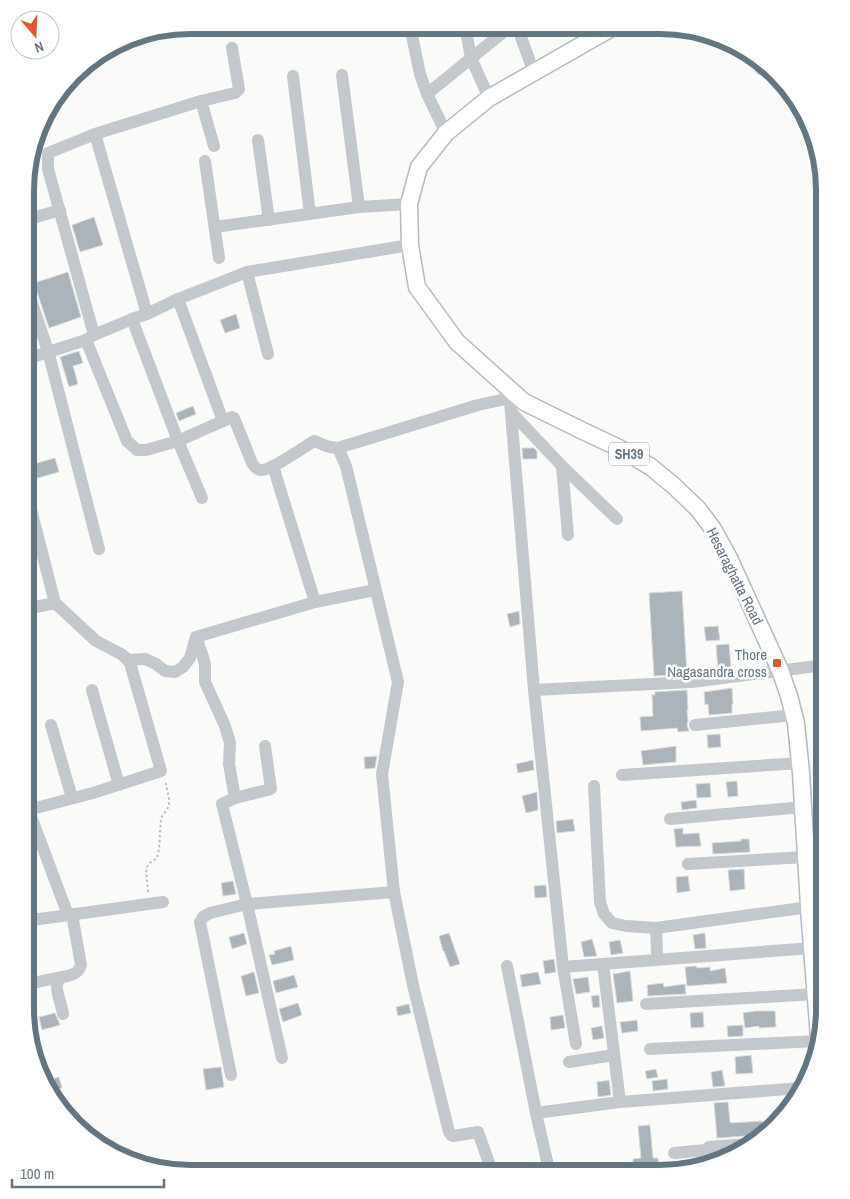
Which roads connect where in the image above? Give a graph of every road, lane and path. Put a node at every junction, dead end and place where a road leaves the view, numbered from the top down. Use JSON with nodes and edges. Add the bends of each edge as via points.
{"nodes":[{"id":1,"x":412,"y":34,"type":"edge"},
{"id":2,"x":467,"y":34,"type":"edge"},
{"id":3,"x":501,"y":34,"type":"edge"},
{"id":4,"x":519,"y":34,"type":"edge"},
{"id":5,"x":600,"y":34,"type":"edge"},
{"id":6,"x":232,"y":48,"type":"dead end"},
{"id":7,"x":471,"y":58,"type":"junction"},
{"id":8,"x":534,"y":73,"type":"junction"},
{"id":9,"x":342,"y":75,"type":"dead end"},
{"id":10,"x":294,"y":76,"type":"dead end"},
{"id":11,"x":427,"y":94,"type":"junction"},
{"id":12,"x":489,"y":98,"type":"junction"},
{"id":13,"x":201,"y":101,"type":"junction"},
{"id":14,"x":95,"y":134,"type":"junction"},
{"id":15,"x":446,"y":134,"type":"junction"},
{"id":16,"x":258,"y":140,"type":"dead end"},
{"id":17,"x":214,"y":146,"type":"dead end"},
{"id":18,"x":205,"y":161,"type":"dead end"},
{"id":19,"x":409,"y":204,"type":"junction"},
{"id":20,"x":359,"y":207,"type":"junction"},
{"id":21,"x":60,"y":210,"type":"junction"},
{"id":22,"x":310,"y":214,"type":"junction"},
{"id":23,"x":34,"y":218,"type":"edge"},
{"id":24,"x":269,"y":220,"type":"junction"},
{"id":25,"x":215,"y":227,"type":"junction"},
{"id":26,"x":410,"y":245,"type":"junction"},
{"id":27,"x":219,"y":258,"type":"dead end"},
{"id":28,"x":247,"y":272,"type":"junction"},
{"id":29,"x":178,"y":299,"type":"junction"},
{"id":30,"x":34,"y":309,"type":"edge"},
{"id":31,"x":146,"y":314,"type":"junction"},
{"id":32,"x":132,"y":319,"type":"junction"},
{"id":33,"x":90,"y":338,"type":"junction"},
{"id":34,"x":48,"y":351,"type":"junction"},
{"id":35,"x":268,"y":354,"type":"dead end"},
{"id":36,"x":34,"y":356,"type":"edge"},
{"id":37,"x":510,"y":394,"type":"junction"},
{"id":38,"x":511,"y":412,"type":"junction"},
{"id":39,"x":223,"y":421,"type":"junction"},
{"id":40,"x":178,"y":440,"type":"junction"},
{"id":41,"x":338,"y":448,"type":"junction"},
{"id":42,"x":273,"y":466,"type":"junction"},
{"id":43,"x":562,"y":466,"type":"junction"},
{"id":44,"x":202,"y":498,"type":"dead end"},
{"id":45,"x":617,"y":519,"type":"dead end"},
{"id":46,"x":34,"y":521,"type":"edge"},
{"id":47,"x":568,"y":535,"type":"dead end"},
{"id":48,"x":100,"y":549,"type":"dead end"},
{"id":49,"x":375,"y":590,"type":"junction"},
{"id":50,"x":315,"y":602,"type":"junction"},
{"id":51,"x":55,"y":603,"type":"junction"},
{"id":52,"x":34,"y":607,"type":"edge"},
{"id":53,"x":196,"y":637,"type":"junction"},
{"id":54,"x":128,"y":660,"type":"junction"},
{"id":55,"x":816,"y":666,"type":"edge"},
{"id":56,"x":780,"y":670,"type":"junction"},
{"id":57,"x":92,"y":690,"type":"dead end"},
{"id":58,"x":534,"y":690,"type":"junction"},
{"id":59,"x":794,"y":715,"type":"junction"},
{"id":60,"x":51,"y":725,"type":"dead end"},
{"id":61,"x":695,"y":726,"type":"dead end"},
{"id":62,"x":265,"y":746,"type":"dead end"},
{"id":63,"x":800,"y":763,"type":"junction"},
{"id":64,"x":160,"y":772,"type":"junction"},
{"id":65,"x":622,"y":775,"type":"dead end"},
{"id":66,"x":119,"y":785,"type":"junction"},
{"id":67,"x":594,"y":786,"type":"dead end"},
{"id":68,"x":72,"y":798,"type":"junction"},
{"id":69,"x":235,"y":798,"type":"junction"},
{"id":70,"x":34,"y":805,"type":"edge"},
{"id":71,"x":803,"y":807,"type":"junction"},
{"id":72,"x":670,"y":819,"type":"dead end"},
{"id":73,"x":34,"y":824,"type":"edge"},
{"id":74,"x":806,"y":857,"type":"junction"},
{"id":75,"x":688,"y":864,"type":"dead end"},
{"id":76,"x":394,"y":892,"type":"junction"},
{"id":77,"x":156,"y":903,"type":"joint"},
{"id":78,"x":247,"y":904,"type":"junction"},
{"id":79,"x":809,"y":907,"type":"junction"},
{"id":80,"x":70,"y":914,"type":"junction"},
{"id":81,"x":34,"y":919,"type":"edge"},
{"id":82,"x":656,"y":928,"type":"junction"},
{"id":83,"x":812,"y":948,"type":"junction"},
{"id":84,"x":657,"y":952,"type":"dead end"},
{"id":85,"x":603,"y":964,"type":"junction"},
{"id":86,"x":507,"y":966,"type":"dead end"},
{"id":87,"x":563,"y":967,"type":"junction"},
{"id":88,"x":61,"y":977,"type":"junction"},
{"id":89,"x":34,"y":983,"type":"edge"},
{"id":90,"x":816,"y":994,"type":"joint"},
{"id":91,"x":646,"y":1004,"type":"dead end"},
{"id":92,"x":64,"y":1014,"type":"dead end"},
{"id":93,"x":812,"y":1041,"type":"edge"},
{"id":94,"x":576,"y":1044,"type":"dead end"},
{"id":95,"x":650,"y":1050,"type":"dead end"},
{"id":96,"x":614,"y":1055,"type":"junction"},
{"id":97,"x":282,"y":1058,"type":"dead end"},
{"id":98,"x":569,"y":1062,"type":"dead end"},
{"id":99,"x":232,"y":1075,"type":"dead end"},
{"id":100,"x":794,"y":1089,"type":"edge"},
{"id":101,"x":620,"y":1102,"type":"junction"},
{"id":102,"x":536,"y":1113,"type":"junction"},
{"id":103,"x":737,"y":1145,"type":"edge"},
{"id":104,"x":706,"y":1150,"type":"junction"},
{"id":105,"x":674,"y":1153,"type":"dead end"},
{"id":106,"x":706,"y":1158,"type":"edge"},
{"id":107,"x":490,"y":1165,"type":"edge"},
{"id":108,"x":548,"y":1165,"type":"edge"}],
"edges":[{"from":1,"to":11,"type":"street"},
{"from":2,"to":7,"type":"street"},
{"from":3,"to":7,"type":"street"},
{"from":4,"to":8,"type":"street"},
{"from":5,"to":8,"type":"main road","name":"Hesaraghatta Road","number":"SH39"},
{"from":6,"to":13,"type":"street","via":[[239,89],[235,93]]},
{"from":7,"to":11,"type":"street"},
{"from":7,"to":12,"type":"street"},
{"from":8,"to":12,"type":"main road","name":"Hesaraghatta Road","number":"SH39"},
{"from":9,"to":20,"type":"street"},
{"from":10,"to":22,"type":"street"},
{"from":11,"to":15,"type":"street"},
{"from":12,"to":15,"type":"main road","name":"Hesaraghatta Road","number":"SH39"},
{"from":13,"to":14,"type":"street"},
{"from":13,"to":17,"type":"street"},
{"from":14,"to":21,"type":"street","via":[[48,153],[48,169]]},
{"from":14,"to":31,"type":"street"},
{"from":15,"to":19,"type":"main road","name":"Hesaraghatta Road","number":"SH39","via":[[419,168]]},
{"from":16,"to":24,"type":"street"},
{"from":18,"to":25,"type":"street"},
{"from":19,"to":20,"type":"street"},
{"from":19,"to":26,"type":"main road","name":"Hesaraghatta Road","number":"SH39"},
{"from":20,"to":22,"type":"street"},
{"from":21,"to":23,"type":"street"},
{"from":21,"to":33,"type":"street"},
{"from":22,"to":24,"type":"street"},
{"from":24,"to":25,"type":"street"},
{"from":25,"to":27,"type":"street"},
{"from":26,"to":28,"type":"street"},
{"from":26,"to":37,"type":"main road","name":"Hesaraghatta Road","number":"SH39","via":[[417,287],[457,342]]},
{"from":28,"to":29,"type":"street"},
{"from":28,"to":35,"type":"street"},
{"from":29,"to":31,"type":"street"},
{"from":29,"to":39,"type":"street"},
{"from":30,"to":34,"type":"street"},
{"from":31,"to":32,"type":"street"},
{"from":32,"to":33,"type":"street"},
{"from":32,"to":40,"type":"street"},
{"from":33,"to":34,"type":"street"},
{"from":33,"to":40,"type":"street","via":[[127,441],[137,450],[146,450]]},
{"from":34,"to":36,"type":"street"},
{"from":34,"to":48,"type":"street"},
{"from":37,"to":38,"type":"street"},
{"from":37,"to":41,"type":"street"},
{"from":37,"to":56,"type":"main road","name":"Hesaraghatta Road","number":"SH39","via":[[651,467],[698,509],[729,558]]},
{"from":38,"to":43,"type":"street"},
{"from":38,"to":58,"type":"street"},
{"from":39,"to":40,"type":"street"},
{"from":39,"to":42,"type":"street","via":[[234,418],[256,468],[265,470]]},
{"from":40,"to":44,"type":"street"},
{"from":41,"to":42,"type":"street","via":[[314,441]]},
{"from":41,"to":49,"type":"street","via":[[346,466]]},
{"from":42,"to":50,"type":"street"},
{"from":43,"to":45,"type":"street"},
{"from":43,"to":47,"type":"street"},
{"from":46,"to":51,"type":"street"},
{"from":49,"to":50,"type":"street"},
{"from":49,"to":76,"type":"street","via":[[398,682],[382,774]]},
{"from":50,"to":53,"type":"street"},
{"from":51,"to":52,"type":"street"},
{"from":51,"to":54,"type":"street","via":[[96,641]]},
{"from":53,"to":54,"type":"street","via":[[190,658],[175,672],[165,671],[145,660]]},
{"from":53,"to":69,"type":"street","via":[[205,664],[205,682],[230,743],[229,764]]},
{"from":54,"to":64,"type":"street"},
{"from":55,"to":56,"type":"street"},
{"from":56,"to":58,"type":"street","via":[[692,682]]},
{"from":56,"to":59,"type":"main road","name":"Hesaraghatta Road","number":"SH39"},
{"from":57,"to":66,"type":"street"},
{"from":58,"to":87,"type":"street"},
{"from":59,"to":61,"type":"street"},
{"from":59,"to":63,"type":"main road","name":"Hesaraghatta Road","number":"SH39"},
{"from":60,"to":68,"type":"street"},
{"from":62,"to":69,"type":"street","via":[[271,790]]},
{"from":63,"to":65,"type":"street"},
{"from":63,"to":71,"type":"main road","name":"Hesaraghatta Road","number":"SH39"},
{"from":64,"to":66,"type":"street"},
{"from":64,"to":77,"type":"path","via":[[168,791],[169,806],[161,818],[157,858],[146,868]]},
{"from":66,"to":68,"type":"street"},
{"from":67,"to":82,"type":"street","via":[[600,902],[604,914],[612,923]]},
{"from":68,"to":70,"type":"street"},
{"from":69,"to":78,"type":"street","via":[[222,804]]},
{"from":71,"to":72,"type":"street"},
{"from":71,"to":74,"type":"main road","name":"Hesaraghatta Road","number":"SH39"},
{"from":73,"to":80,"type":"street"},
{"from":74,"to":75,"type":"street"},
{"from":74,"to":79,"type":"main road","name":"Hesaraghatta Road","number":"SH39"},
{"from":76,"to":78,"type":"street"},
{"from":76,"to":107,"type":"street","via":[[450,1135],[478,1132]]},
{"from":77,"to":80,"type":"street"},
{"from":78,"to":97,"type":"street"},
{"from":78,"to":99,"type":"street","via":[[210,913],[200,922]]},
{"from":79,"to":82,"type":"street"},
{"from":79,"to":83,"type":"main road","name":"Hesaraghatta Road","number":"SH39"},
{"from":80,"to":81,"type":"street"},
{"from":80,"to":88,"type":"street","via":[[81,965],[75,974]]},
{"from":82,"to":84,"type":"street"},
{"from":83,"to":85,"type":"street"},
{"from":83,"to":90,"type":"main road","name":"Hesaraghatta Road","number":"SH39"},
{"from":85,"to":87,"type":"street"},
{"from":85,"to":96,"type":"street"},
{"from":86,"to":102,"type":"street"},
{"from":87,"to":94,"type":"street"},
{"from":88,"to":89,"type":"street"},
{"from":88,"to":92,"type":"street","via":[[56,986]]},
{"from":90,"to":91,"type":"street"},
{"from":93,"to":95,"type":"street"},
{"from":96,"to":98,"type":"street"},
{"from":96,"to":101,"type":"street"},
{"from":100,"to":101,"type":"street"},
{"from":101,"to":102,"type":"street"},
{"from":102,"to":108,"type":"street"},
{"from":103,"to":104,"type":"street"},
{"from":104,"to":105,"type":"street"},
{"from":104,"to":106,"type":"street"}]}
